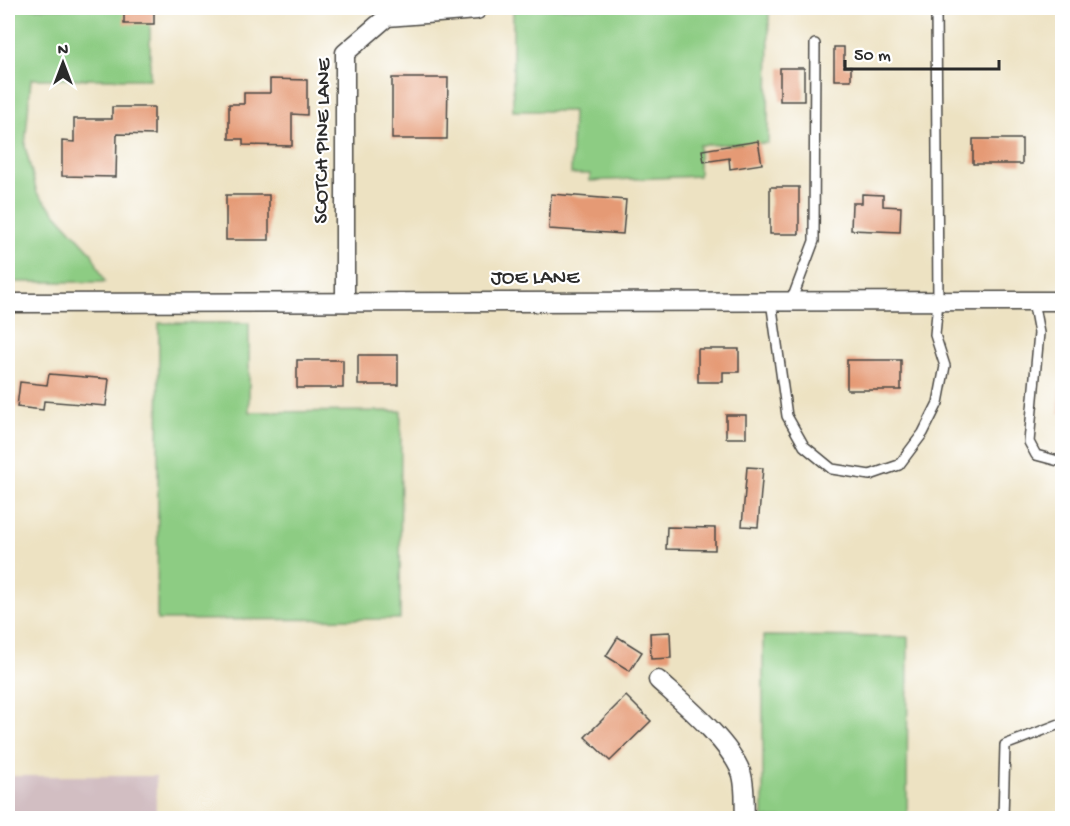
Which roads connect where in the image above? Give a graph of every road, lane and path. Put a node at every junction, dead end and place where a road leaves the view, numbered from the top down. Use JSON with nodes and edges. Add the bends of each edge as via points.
{"nodes":[{"id":1,"x":936,"y":8,"type":"edge"},
{"id":2,"x":477,"y":10,"type":"dead end"},
{"id":3,"x":815,"y":44,"type":"dead end"},
{"id":4,"x":771,"y":301,"type":"junction"},
{"id":5,"x":938,"y":301,"type":"junction"},
{"id":6,"x":1033,"y":301,"type":"junction"},
{"id":7,"x":1062,"y":301,"type":"edge"},
{"id":8,"x":345,"y":302,"type":"junction"},
{"id":9,"x":791,"y":302,"type":"junction"},
{"id":10,"x":8,"y":303,"type":"edge"},
{"id":11,"x":1062,"y":462,"type":"edge"},
{"id":12,"x":658,"y":680,"type":"dead end"},
{"id":13,"x":1062,"y":723,"type":"edge"},
{"id":14,"x":745,"y":819,"type":"edge"},
{"id":15,"x":1003,"y":819,"type":"edge"}],
"edges":[{"from":1,"to":5,"type":"lane"},
{"from":2,"to":8,"type":"street","name":"SCOTCH PINE LANE","via":[[387,16],[345,53]]},
{"from":3,"to":9,"type":"lane","via":[[814,241]]},
{"from":4,"to":5,"type":"lane","via":[[787,416],[798,436],[832,469],[870,475],[899,465],[923,433],[938,403],[945,366],[935,335]]},
{"from":4,"to":8,"type":"street","name":"JOE LANE"},
{"from":4,"to":9,"type":"street","name":"JOE LANE"},
{"from":5,"to":6,"type":"street","name":"JOE LANE"},
{"from":5,"to":9,"type":"street","name":"JOE LANE"},
{"from":6,"to":7,"type":"street","name":"JOE LANE"},
{"from":6,"to":11,"type":"lane","via":[[1039,333],[1029,442],[1036,455]]},
{"from":8,"to":10,"type":"street","name":"JOE LANE"},
{"from":12,"to":14,"type":"street","via":[[726,748],[742,773]]},
{"from":13,"to":15,"type":"lane","via":[[1005,745]]}]}
